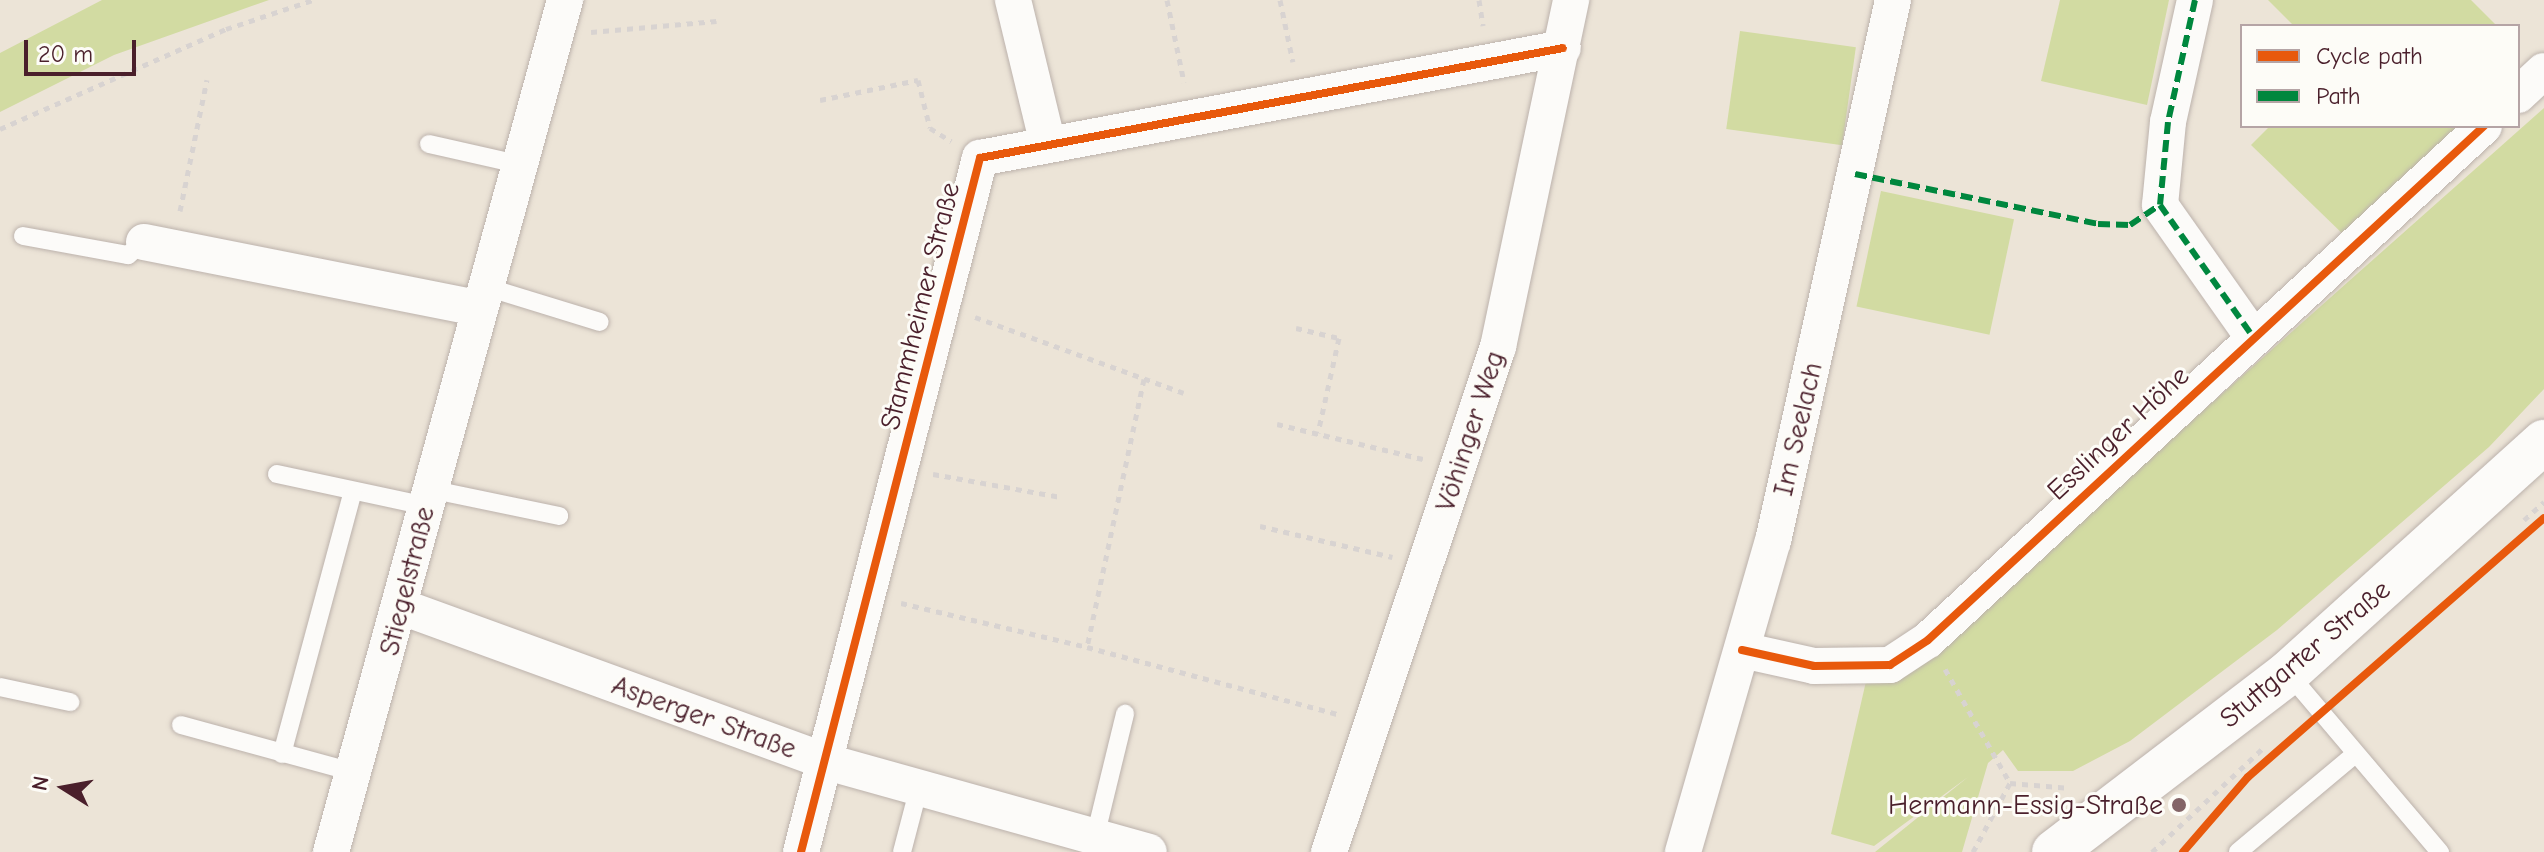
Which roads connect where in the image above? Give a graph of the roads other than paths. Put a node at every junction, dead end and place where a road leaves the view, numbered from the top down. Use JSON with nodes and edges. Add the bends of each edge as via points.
{"nodes":[{"id":1,"x":565,"y":0,"type":"edge"},
{"id":2,"x":1013,"y":0,"type":"edge"},
{"id":3,"x":1571,"y":0,"type":"edge"},
{"id":4,"x":1893,"y":0,"type":"edge"},
{"id":5,"x":2195,"y":0,"type":"edge"},
{"id":6,"x":1563,"y":48,"type":"junction"},
{"id":7,"x":2544,"y":71,"type":"edge"},
{"id":8,"x":2520,"y":93,"type":"edge"},
{"id":9,"x":2482,"y":128,"type":"edge"},
{"id":10,"x":429,"y":144,"type":"dead end"},
{"id":11,"x":1048,"y":145,"type":"junction"},
{"id":12,"x":518,"y":164,"type":"junction"},
{"id":13,"x":23,"y":236,"type":"dead end"},
{"id":14,"x":159,"y":245,"type":"joint"},
{"id":15,"x":480,"y":297,"type":"junction"},
{"id":16,"x":600,"y":322,"type":"dead end"},
{"id":17,"x":2253,"y":337,"type":"junction"},
{"id":18,"x":2544,"y":442,"type":"edge"},
{"id":19,"x":277,"y":474,"type":"dead end"},
{"id":20,"x":353,"y":491,"type":"junction"},
{"id":21,"x":428,"y":498,"type":"junction"},
{"id":22,"x":559,"y":516,"type":"dead end"},
{"id":23,"x":402,"y":607,"type":"junction"},
{"id":24,"x":1742,"y":650,"type":"junction"},
{"id":25,"x":2288,"y":673,"type":"junction"},
{"id":26,"x":0,"y":687,"type":"edge"},
{"id":27,"x":70,"y":702,"type":"dead end"},
{"id":28,"x":1125,"y":714,"type":"dead end"},
{"id":29,"x":181,"y":725,"type":"dead end"},
{"id":30,"x":282,"y":754,"type":"junction"},
{"id":31,"x":2355,"y":754,"type":"junction"},
{"id":32,"x":827,"y":762,"type":"junction"},
{"id":33,"x":356,"y":773,"type":"junction"},
{"id":34,"x":919,"y":787,"type":"junction"},
{"id":35,"x":1095,"y":837,"type":"junction"},
{"id":36,"x":331,"y":852,"type":"edge"},
{"id":37,"x":801,"y":852,"type":"edge"},
{"id":38,"x":902,"y":852,"type":"edge"},
{"id":39,"x":1149,"y":852,"type":"edge"},
{"id":40,"x":1329,"y":852,"type":"edge"},
{"id":41,"x":1683,"y":852,"type":"edge"},
{"id":42,"x":2054,"y":852,"type":"edge"},
{"id":43,"x":2238,"y":852,"type":"edge"},
{"id":44,"x":2440,"y":852,"type":"edge"}],
"edges":[{"from":1,"to":12,"type":"street","name":"Stiegelstraße"},
{"from":2,"to":11,"type":"street"},
{"from":3,"to":6,"type":"street","name":"Vöhinger Weg"},
{"from":4,"to":24,"type":"street","name":"Im Seelach","via":[[1773,541]]},
{"from":5,"to":17,"type":"street","via":[[2168,122],[2160,205]]},
{"from":6,"to":11,"type":"street","name":"Stammheimer Straße"},
{"from":6,"to":40,"type":"street","name":"Vöhinger Weg","via":[[1498,347]]},
{"from":7,"to":8,"type":"street"},
{"from":9,"to":17,"type":"street","name":"Esslinger Höhe"},
{"from":10,"to":12,"type":"lane"},
{"from":11,"to":32,"type":"street","name":"Stammheimer Straße","via":[[980,158]]},
{"from":12,"to":15,"type":"street","name":"Stiegelstraße"},
{"from":13,"to":14,"type":"lane","via":[[128,255]]},
{"from":14,"to":15,"type":"street"},
{"from":15,"to":16,"type":"lane"},
{"from":15,"to":21,"type":"street","name":"Stiegelstraße"},
{"from":17,"to":24,"type":"street","name":"Esslinger Höhe","via":[[1928,640],[1890,665],[1814,666]]},
{"from":18,"to":25,"type":"street","name":"Stuttgarter Straße"},
{"from":19,"to":20,"type":"lane"},
{"from":20,"to":21,"type":"lane"},
{"from":20,"to":30,"type":"lane"},
{"from":21,"to":22,"type":"lane"},
{"from":21,"to":23,"type":"street","name":"Stiegelstraße"},
{"from":23,"to":32,"type":"street","name":"Asperger Straße"},
{"from":23,"to":33,"type":"street","name":"Stiegelstraße"},
{"from":24,"to":41,"type":"street","name":"Im Seelach"},
{"from":25,"to":31,"type":"lane"},
{"from":25,"to":42,"type":"street","name":"Stuttgarter Straße"},
{"from":26,"to":27,"type":"lane"},
{"from":28,"to":35,"type":"lane"},
{"from":29,"to":30,"type":"lane"},
{"from":30,"to":33,"type":"lane"},
{"from":31,"to":43,"type":"lane"},
{"from":31,"to":44,"type":"lane"},
{"from":32,"to":34,"type":"street","name":"Asperger Straße"},
{"from":32,"to":37,"type":"street","name":"Stammheimer Straße"},
{"from":33,"to":36,"type":"street","name":"Stiegelstraße"},
{"from":34,"to":35,"type":"street","name":"Asperger Straße"},
{"from":34,"to":38,"type":"lane"},
{"from":35,"to":39,"type":"street","name":"Asperger Straße"}]}
